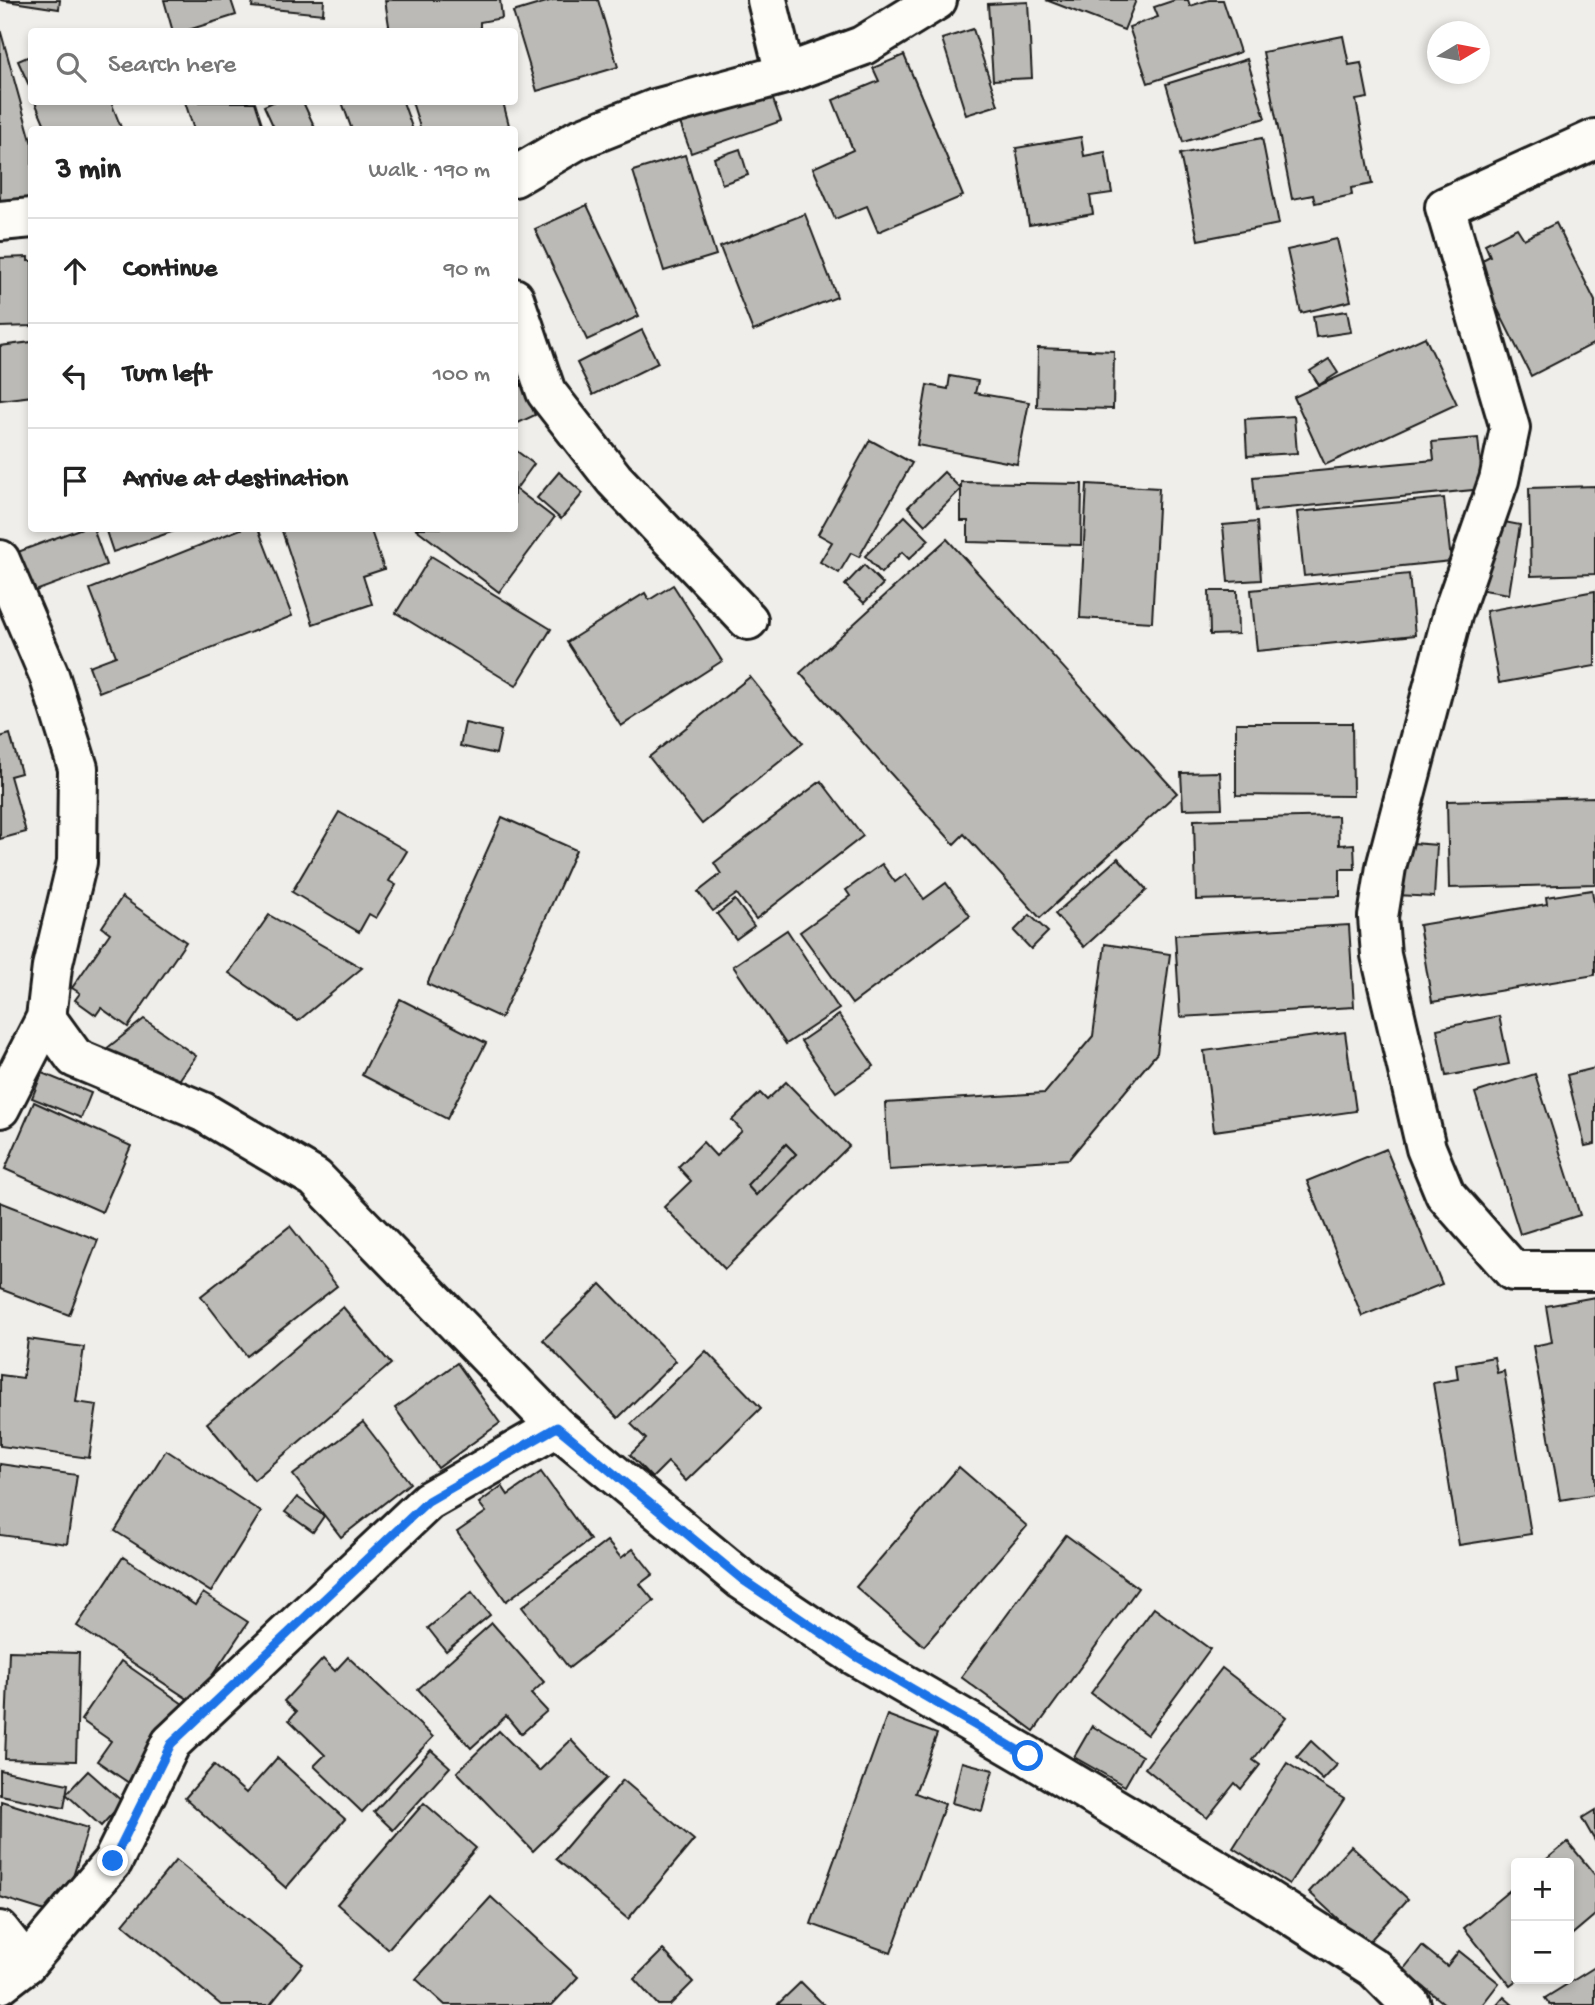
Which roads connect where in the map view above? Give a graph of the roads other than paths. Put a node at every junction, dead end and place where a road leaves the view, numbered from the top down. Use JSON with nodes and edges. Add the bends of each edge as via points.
{"nodes":[{"id":1,"x":766,"y":0,"type":"edge"},
{"id":2,"x":937,"y":0,"type":"edge"},
{"id":3,"x":785,"y":74,"type":"junction"},
{"id":4,"x":1595,"y":139,"type":"edge"},
{"id":5,"x":518,"y":175,"type":"edge"},
{"id":6,"x":28,"y":218,"type":"edge"},
{"id":7,"x":0,"y":221,"type":"edge"},
{"id":8,"x":518,"y":310,"type":"edge"},
{"id":9,"x":0,"y":560,"type":"edge"},
{"id":10,"x":748,"y":620,"type":"dead end"},
{"id":11,"x":46,"y":1018,"type":"junction"},
{"id":12,"x":0,"y":1108,"type":"edge"},
{"id":13,"x":1595,"y":1271,"type":"edge"},
{"id":14,"x":557,"y":1427,"type":"junction"},
{"id":15,"x":0,"y":1931,"type":"edge"},
{"id":16,"x":13,"y":1974,"type":"edge"},
{"id":17,"x":1411,"y":2005,"type":"edge"}],
"edges":[{"from":1,"to":3,"type":"street"},
{"from":2,"to":3,"type":"street","via":[[862,46]]},
{"from":3,"to":5,"type":"street","via":[[655,109],[577,140]]},
{"from":4,"to":13,"type":"street","via":[[1445,206],[1510,428],[1499,480],[1433,683],[1386,867],[1378,917],[1381,955],[1426,1148],[1445,1194],[1513,1272]]},
{"from":6,"to":7,"type":"street"},
{"from":8,"to":10,"type":"street","via":[[545,393],[614,479]]},
{"from":9,"to":11,"type":"street","via":[[49,676],[79,768],[77,862],[52,967]]},
{"from":11,"to":12,"type":"street"},
{"from":11,"to":14,"type":"street","via":[[75,1058],[203,1112],[315,1178]]},
{"from":14,"to":16,"type":"street","via":[[428,1501],[171,1744],[113,1861]]},
{"from":14,"to":17,"type":"street","via":[[754,1588],[854,1655],[1258,1894],[1374,1968]]},
{"from":15,"to":16,"type":"street"}]}
